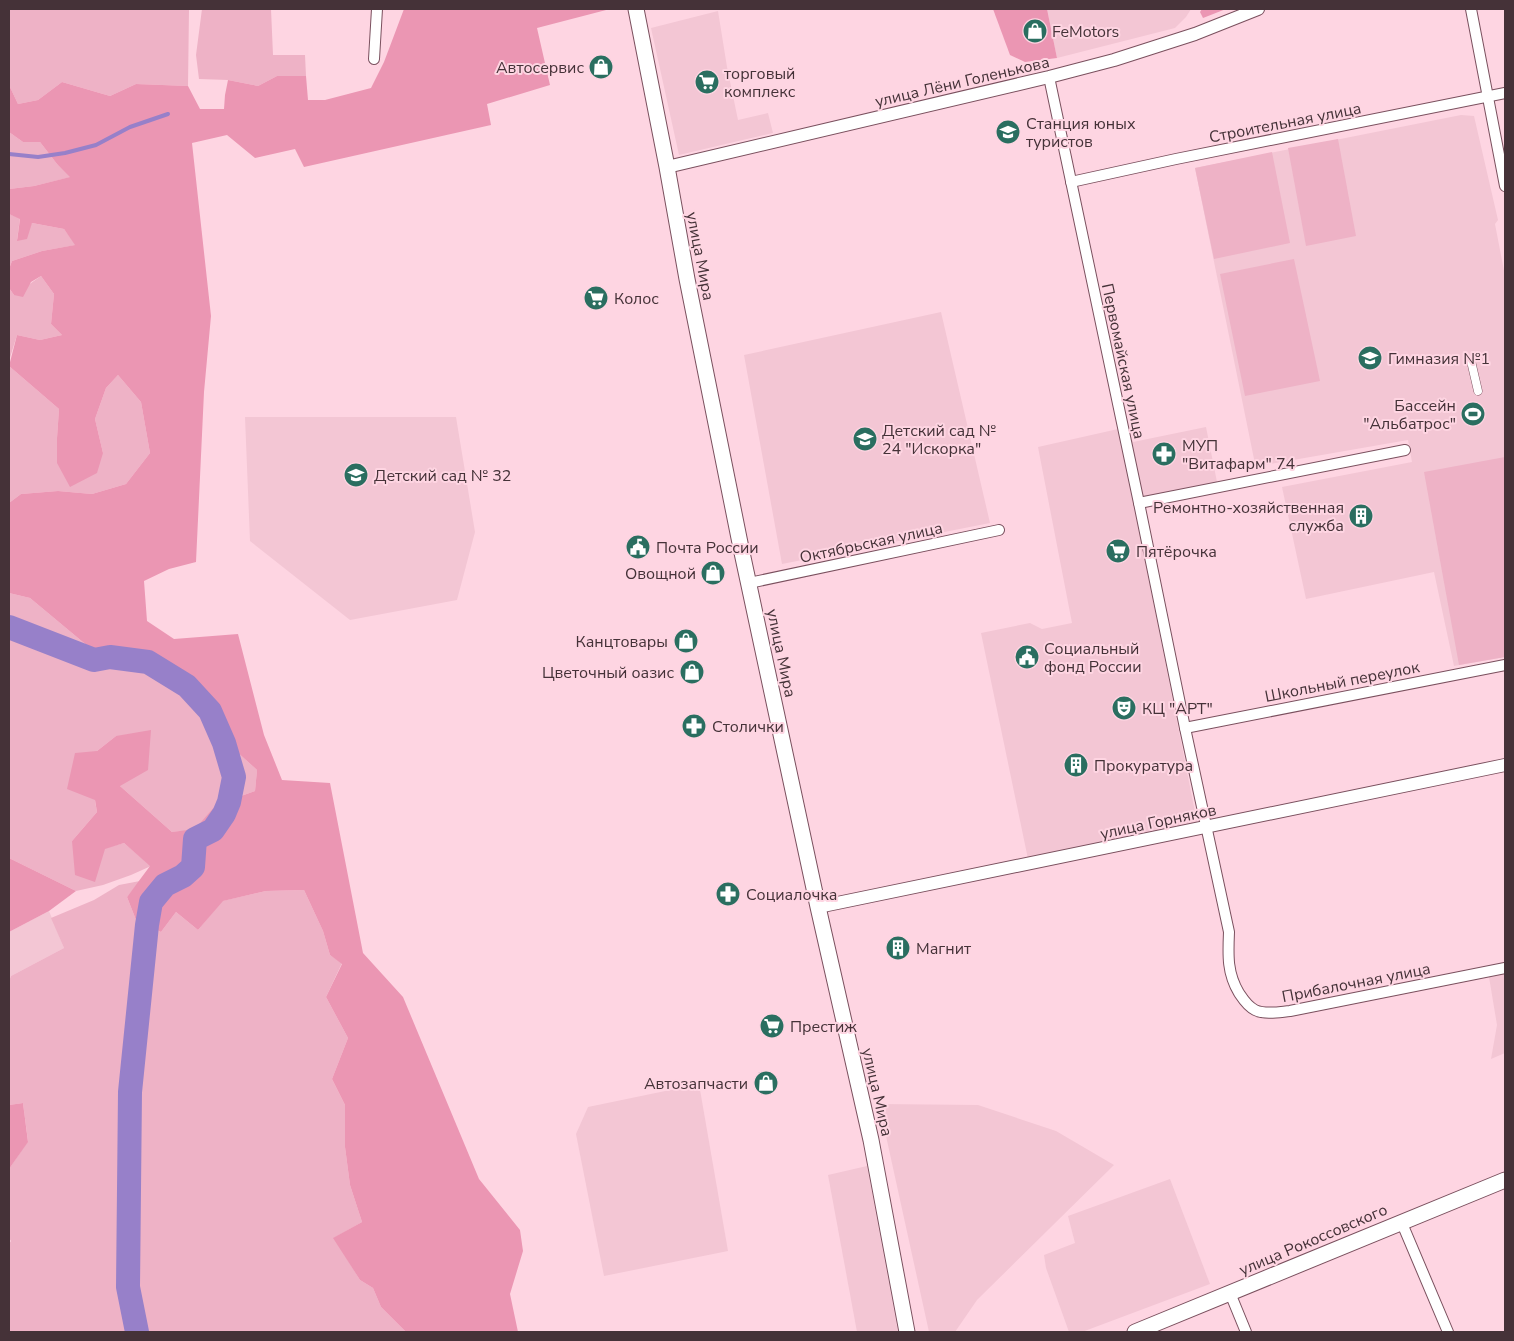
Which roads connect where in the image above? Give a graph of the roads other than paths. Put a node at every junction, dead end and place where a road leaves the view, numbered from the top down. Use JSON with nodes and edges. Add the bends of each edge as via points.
{"nodes":[{"id":1,"x":377,"y":9,"type":"edge"},
{"id":2,"x":636,"y":9,"type":"edge"},
{"id":3,"x":1258,"y":9,"type":"edge"},
{"id":4,"x":1471,"y":9,"type":"edge"},
{"id":5,"x":374,"y":59,"type":"dead end"},
{"id":6,"x":1049,"y":77,"type":"junction"},
{"id":7,"x":1505,"y":93,"type":"edge"},
{"id":8,"x":1488,"y":96,"type":"junction"},
{"id":9,"x":667,"y":167,"type":"junction"},
{"id":10,"x":1071,"y":182,"type":"junction"},
{"id":11,"x":1505,"y":186,"type":"edge"},
{"id":12,"x":1472,"y":361,"type":"dead end"},
{"id":13,"x":1478,"y":391,"type":"dead end"},
{"id":14,"x":1405,"y":450,"type":"dead end"},
{"id":15,"x":1140,"y":503,"type":"junction"},
{"id":16,"x":999,"y":530,"type":"dead end"},
{"id":17,"x":750,"y":583,"type":"junction"},
{"id":18,"x":1505,"y":665,"type":"edge"},
{"id":19,"x":1185,"y":728,"type":"junction"},
{"id":20,"x":1505,"y":766,"type":"edge"},
{"id":21,"x":1207,"y":828,"type":"junction"},
{"id":22,"x":818,"y":907,"type":"junction"},
{"id":23,"x":1505,"y":968,"type":"edge"},
{"id":24,"x":1505,"y":1180,"type":"edge"},
{"id":25,"x":1401,"y":1221,"type":"junction"},
{"id":26,"x":1230,"y":1293,"type":"junction"},
{"id":27,"x":906,"y":1332,"type":"edge"},
{"id":28,"x":1135,"y":1332,"type":"edge"},
{"id":29,"x":1246,"y":1332,"type":"edge"},
{"id":30,"x":1448,"y":1332,"type":"edge"}],
"edges":[{"from":1,"to":5,"type":"street"},
{"from":2,"to":9,"type":"main road","name":"улица Мира"},
{"from":3,"to":6,"type":"street","name":"улица Лёни Голенькова","via":[[1196,34]]},
{"from":4,"to":8,"type":"street"},
{"from":6,"to":9,"type":"street","name":"улица Лёни Голенькова"},
{"from":6,"to":10,"type":"street","name":"Первомайская улица"},
{"from":7,"to":8,"type":"street","name":"Строительная улица"},
{"from":8,"to":10,"type":"street","name":"Строительная улица"},
{"from":8,"to":11,"type":"street"},
{"from":9,"to":17,"type":"main road","name":"улица Мира"},
{"from":10,"to":15,"type":"street","name":"Первомайская улица"},
{"from":12,"to":13,"type":"street"},
{"from":14,"to":15,"type":"street"},
{"from":15,"to":19,"type":"street","name":"Первомайская улица"},
{"from":16,"to":17,"type":"street","name":"Октябрьская улица"},
{"from":17,"to":22,"type":"main road","name":"улица Мира"},
{"from":18,"to":19,"type":"street","name":"Школьный переулок"},
{"from":19,"to":21,"type":"street","name":"Первомайская улица"},
{"from":20,"to":21,"type":"street","name":"улица Горняков"},
{"from":21,"to":22,"type":"street","name":"улица Горняков"},
{"from":21,"to":23,"type":"street","name":"Прибалочная улица","via":[[1229,932],[1228,963],[1233,982],[1246,1003],[1256,1010],[1270,1013],[1290,1011]]},
{"from":22,"to":27,"type":"main road","name":"улица Мира","via":[[869,1131]]},
{"from":24,"to":25,"type":"main road","name":"улица Рокоссовского"},
{"from":25,"to":26,"type":"main road","name":"улица Рокоссовского"},
{"from":25,"to":30,"type":"street"},
{"from":26,"to":28,"type":"main road","name":"улица Рокоссовского"},
{"from":26,"to":29,"type":"street"}]}
